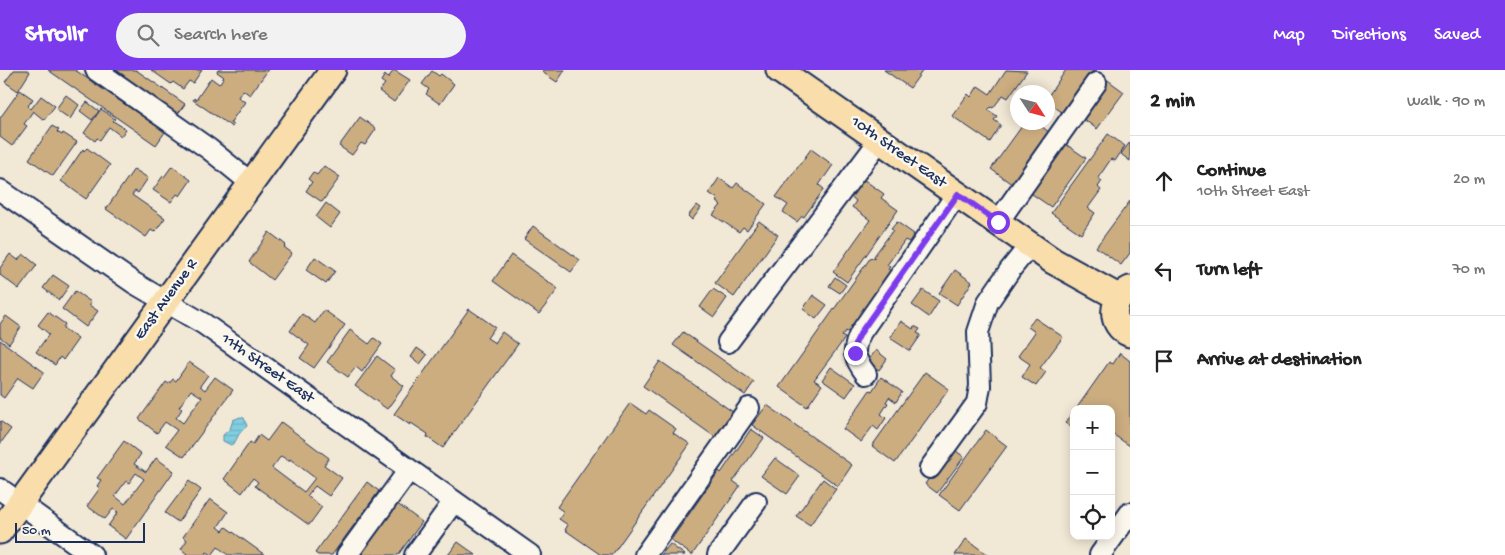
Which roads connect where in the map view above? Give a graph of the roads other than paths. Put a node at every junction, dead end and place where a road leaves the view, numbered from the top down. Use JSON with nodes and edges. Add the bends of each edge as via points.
{"nodes":[{"id":1,"x":96,"y":70,"type":"edge"},
{"id":2,"x":333,"y":70,"type":"edge"},
{"id":3,"x":779,"y":70,"type":"edge"},
{"id":4,"x":1096,"y":83,"type":"dead end"},
{"id":5,"x":880,"y":140,"type":"junction"},
{"id":6,"x":251,"y":183,"type":"junction"},
{"id":7,"x":0,"y":190,"type":"edge"},
{"id":8,"x":958,"y":194,"type":"junction"},
{"id":9,"x":998,"y":222,"type":"junction"},
{"id":10,"x":1030,"y":245,"type":"junction"},
{"id":11,"x":1124,"y":293,"type":"edge"},
{"id":12,"x":166,"y":301,"type":"junction"},
{"id":13,"x":1130,"y":334,"type":"edge"},
{"id":14,"x":728,"y":342,"type":"dead end"},
{"id":15,"x":866,"y":374,"type":"dead end"},
{"id":16,"x":750,"y":408,"type":"dead end"},
{"id":17,"x":930,"y":468,"type":"dead end"},
{"id":18,"x":409,"y":470,"type":"junction"},
{"id":19,"x":10,"y":496,"type":"edge"},
{"id":20,"x":454,"y":501,"type":"junction"},
{"id":21,"x":756,"y":502,"type":"dead end"},
{"id":22,"x":1130,"y":513,"type":"edge"},
{"id":23,"x":0,"y":531,"type":"edge"},
{"id":24,"x":92,"y":555,"type":"edge"},
{"id":25,"x":347,"y":555,"type":"edge"},
{"id":26,"x":415,"y":555,"type":"edge"},
{"id":27,"x":530,"y":555,"type":"edge"},
{"id":28,"x":646,"y":555,"type":"edge"},
{"id":29,"x":718,"y":555,"type":"edge"},
{"id":30,"x":1100,"y":555,"type":"edge"}],
"edges":[{"from":1,"to":6,"type":"street","via":[[209,149]]},
{"from":2,"to":6,"type":"main road","name":"East Avenue R"},
{"from":3,"to":5,"type":"main road","name":"10th Street East"},
{"from":4,"to":9,"type":"street"},
{"from":5,"to":8,"type":"main road","name":"10th Street East"},
{"from":5,"to":14,"type":"street"},
{"from":6,"to":12,"type":"main road","name":"East Avenue R"},
{"from":7,"to":12,"type":"street","name":"11th Street East","via":[[134,283]]},
{"from":8,"to":9,"type":"main road","name":"10th Street East"},
{"from":8,"to":15,"type":"street","via":[[861,332],[855,353]]},
{"from":9,"to":10,"type":"main road","name":"10th Street East"},
{"from":10,"to":11,"type":"main road","name":"10th Street East","via":[[1053,261]]},
{"from":10,"to":17,"type":"street","via":[[988,302],[978,332],[980,386],[977,403]]},
{"from":11,"to":13,"type":"main road","via":[[1114,313],[1120,327]]},
{"from":12,"to":18,"type":"street","name":"11th Street East","via":[[204,324]]},
{"from":12,"to":19,"type":"main road","name":"East Avenue R"},
{"from":16,"to":28,"type":"street"},
{"from":18,"to":20,"type":"street","name":"11th Street East"},
{"from":18,"to":25,"type":"street"},
{"from":19,"to":23,"type":"main road","name":"East Avenue R"},
{"from":19,"to":24,"type":"street"},
{"from":20,"to":26,"type":"street"},
{"from":20,"to":27,"type":"street","name":"11th Street East"},
{"from":21,"to":29,"type":"street"},
{"from":22,"to":30,"type":"street"}]}
